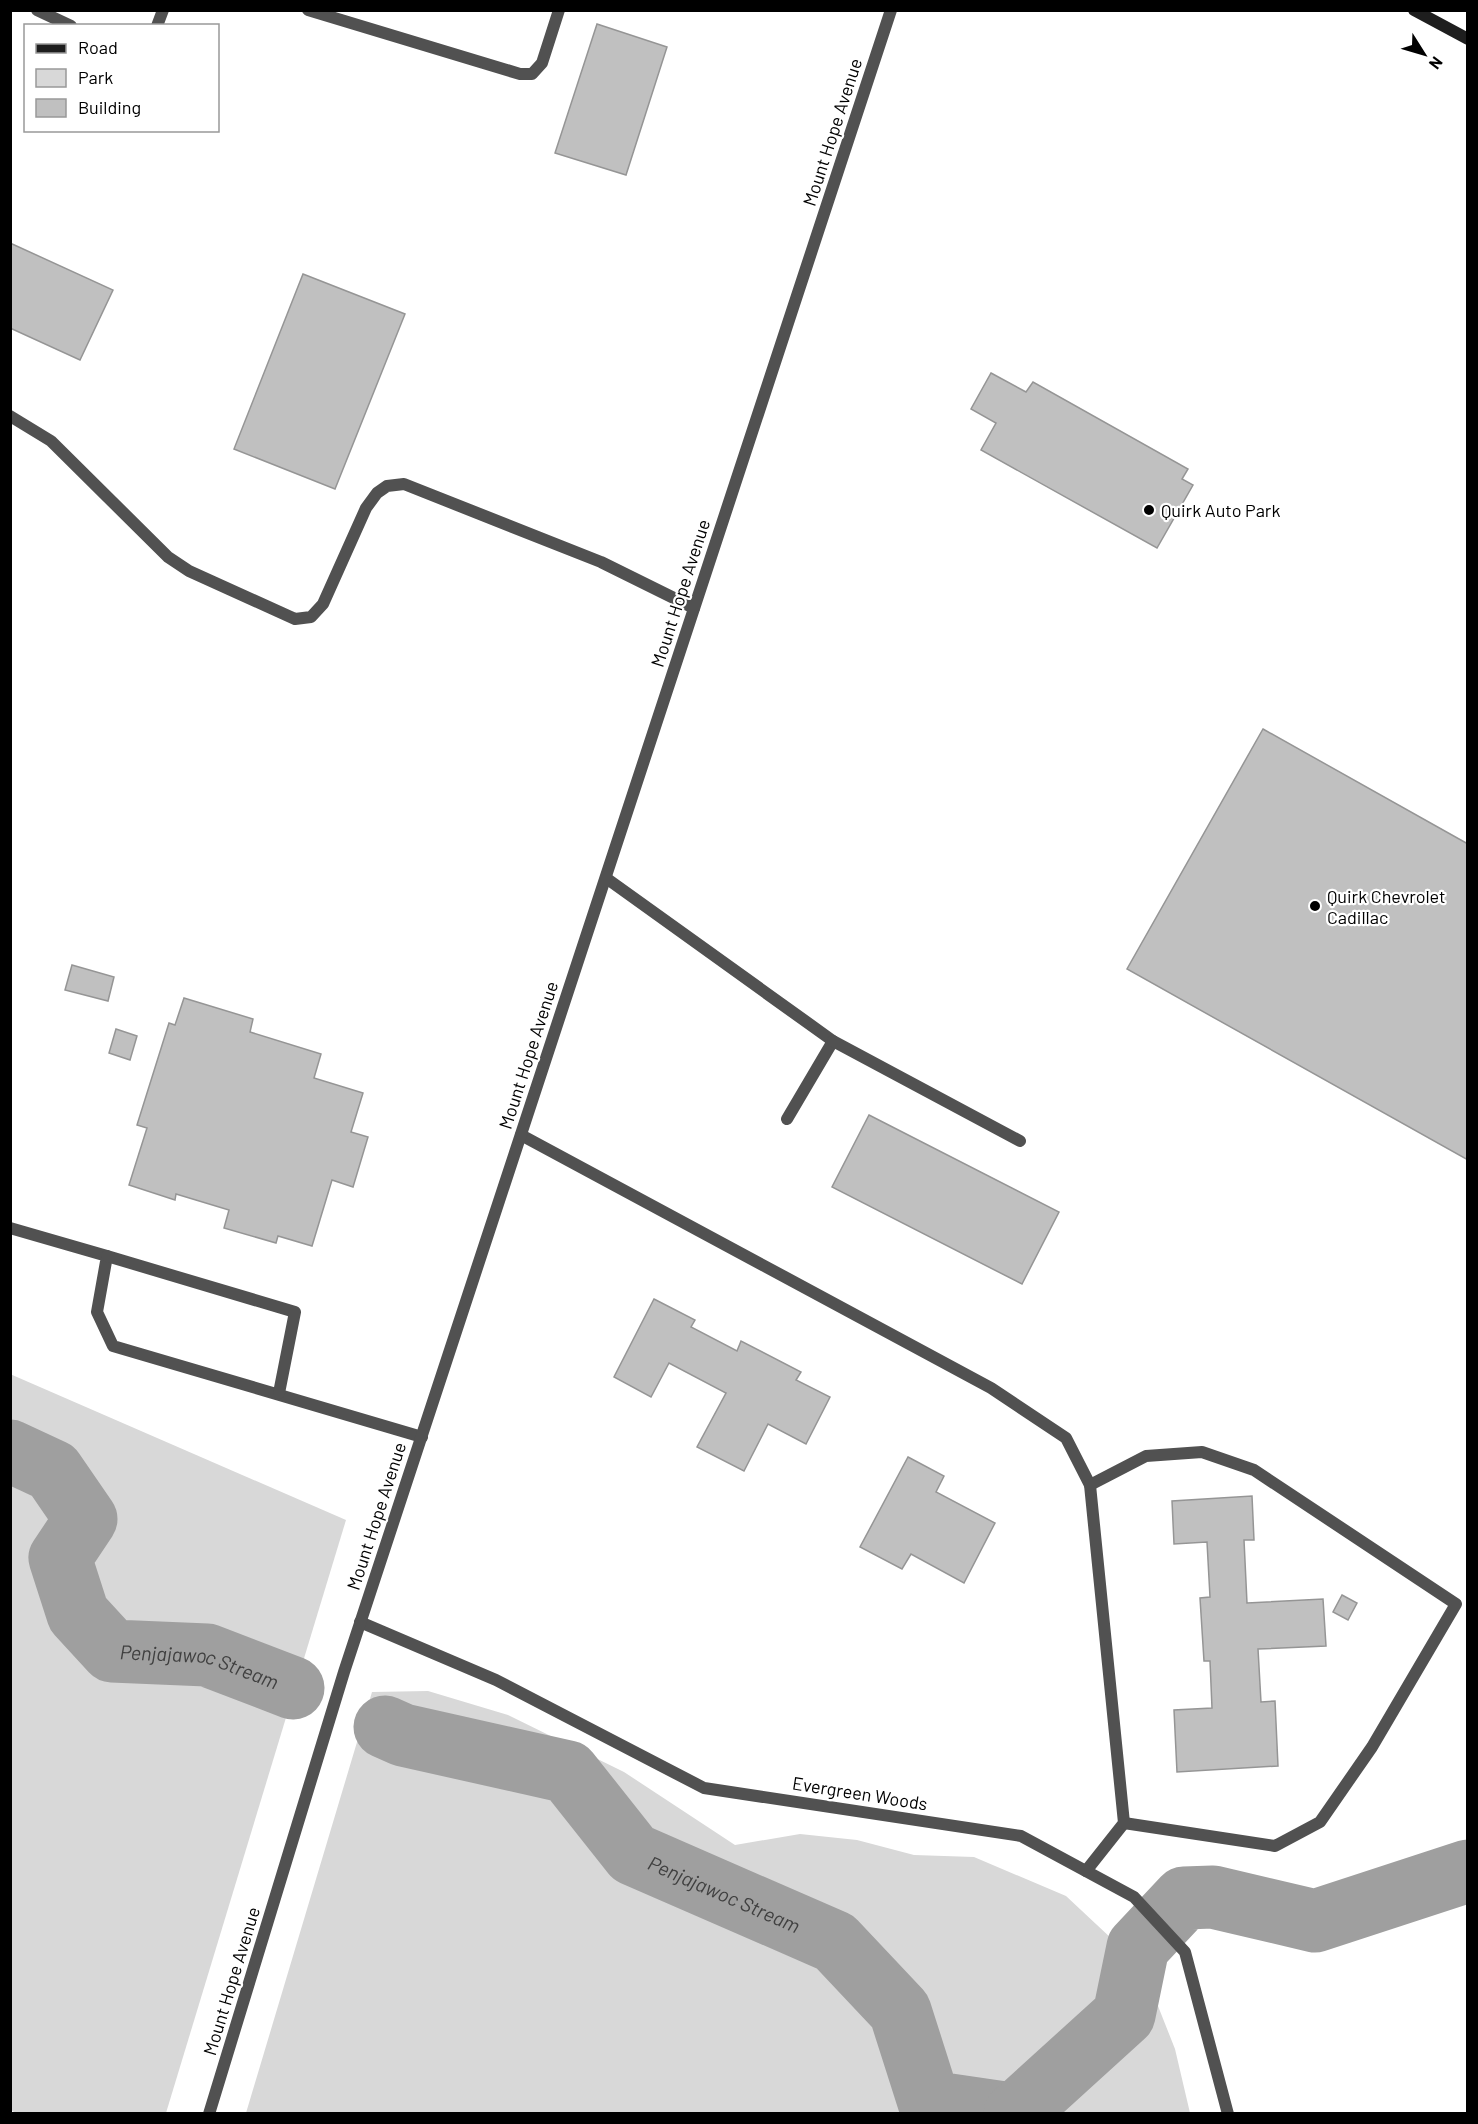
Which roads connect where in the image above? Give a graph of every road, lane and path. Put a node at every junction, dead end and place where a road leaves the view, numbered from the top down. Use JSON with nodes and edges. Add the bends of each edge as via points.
{"nodes":[{"id":1,"x":37,"y":10,"type":"edge"},
{"id":2,"x":308,"y":10,"type":"edge"},
{"id":3,"x":559,"y":10,"type":"edge"},
{"id":4,"x":891,"y":10,"type":"edge"},
{"id":5,"x":1414,"y":10,"type":"edge"},
{"id":6,"x":322,"y":13,"type":"edge"},
{"id":7,"x":68,"y":24,"type":"edge"},
{"id":8,"x":1467,"y":39,"type":"edge"},
{"id":9,"x":10,"y":416,"type":"edge"},
{"id":10,"x":694,"y":608,"type":"junction"},
{"id":11,"x":606,"y":878,"type":"junction"},
{"id":12,"x":833,"y":1041,"type":"junction"},
{"id":13,"x":787,"y":1119,"type":"dead end"},
{"id":14,"x":521,"y":1135,"type":"junction"},
{"id":15,"x":1020,"y":1141,"type":"dead end"},
{"id":16,"x":10,"y":1228,"type":"edge"},
{"id":17,"x":106,"y":1256,"type":"junction"},
{"id":18,"x":279,"y":1393,"type":"junction"},
{"id":19,"x":422,"y":1437,"type":"junction"},
{"id":20,"x":1090,"y":1485,"type":"junction"},
{"id":21,"x":360,"y":1622,"type":"junction"},
{"id":22,"x":1124,"y":1823,"type":"junction"},
{"id":23,"x":1086,"y":1871,"type":"junction"},
{"id":24,"x":209,"y":2114,"type":"edge"},
{"id":25,"x":1228,"y":2114,"type":"edge"}],
"edges":[{"from":1,"to":7,"type":"street"},
{"from":2,"to":6,"type":"street"},
{"from":3,"to":6,"type":"street","via":[[542,63],[532,74],[520,74]]},
{"from":4,"to":10,"type":"street","name":"Mount Hope Avenue"},
{"from":5,"to":8,"type":"main road"},
{"from":9,"to":10,"type":"street","via":[[51,441],[168,556],[189,571],[295,619],[311,617],[323,604],[366,508],[377,493],[387,486],[404,484],[601,562]]},
{"from":10,"to":11,"type":"street","name":"Mount Hope Avenue"},
{"from":11,"to":12,"type":"street"},
{"from":11,"to":14,"type":"street","name":"Mount Hope Avenue"},
{"from":12,"to":13,"type":"street"},
{"from":12,"to":15,"type":"street"},
{"from":14,"to":19,"type":"street","name":"Mount Hope Avenue"},
{"from":14,"to":20,"type":"street","via":[[991,1388],[1066,1438]]},
{"from":16,"to":17,"type":"street"},
{"from":17,"to":18,"type":"street","via":[[97,1312],[113,1346]]},
{"from":17,"to":18,"type":"street","via":[[295,1312]]},
{"from":18,"to":19,"type":"street"},
{"from":19,"to":21,"type":"street","name":"Mount Hope Avenue"},
{"from":20,"to":22,"type":"street"},
{"from":20,"to":22,"type":"street","via":[[1146,1456],[1202,1452],[1254,1470],[1456,1604],[1372,1747],[1320,1822],[1275,1846]]},
{"from":21,"to":23,"type":"street","name":"Evergreen Woods","via":[[496,1680],[704,1788],[1021,1836]]},
{"from":21,"to":24,"type":"street","name":"Mount Hope Avenue"},
{"from":22,"to":23,"type":"street"},
{"from":23,"to":25,"type":"street","name":"Evergreen Woods","via":[[1134,1897],[1185,1952]]}]}
